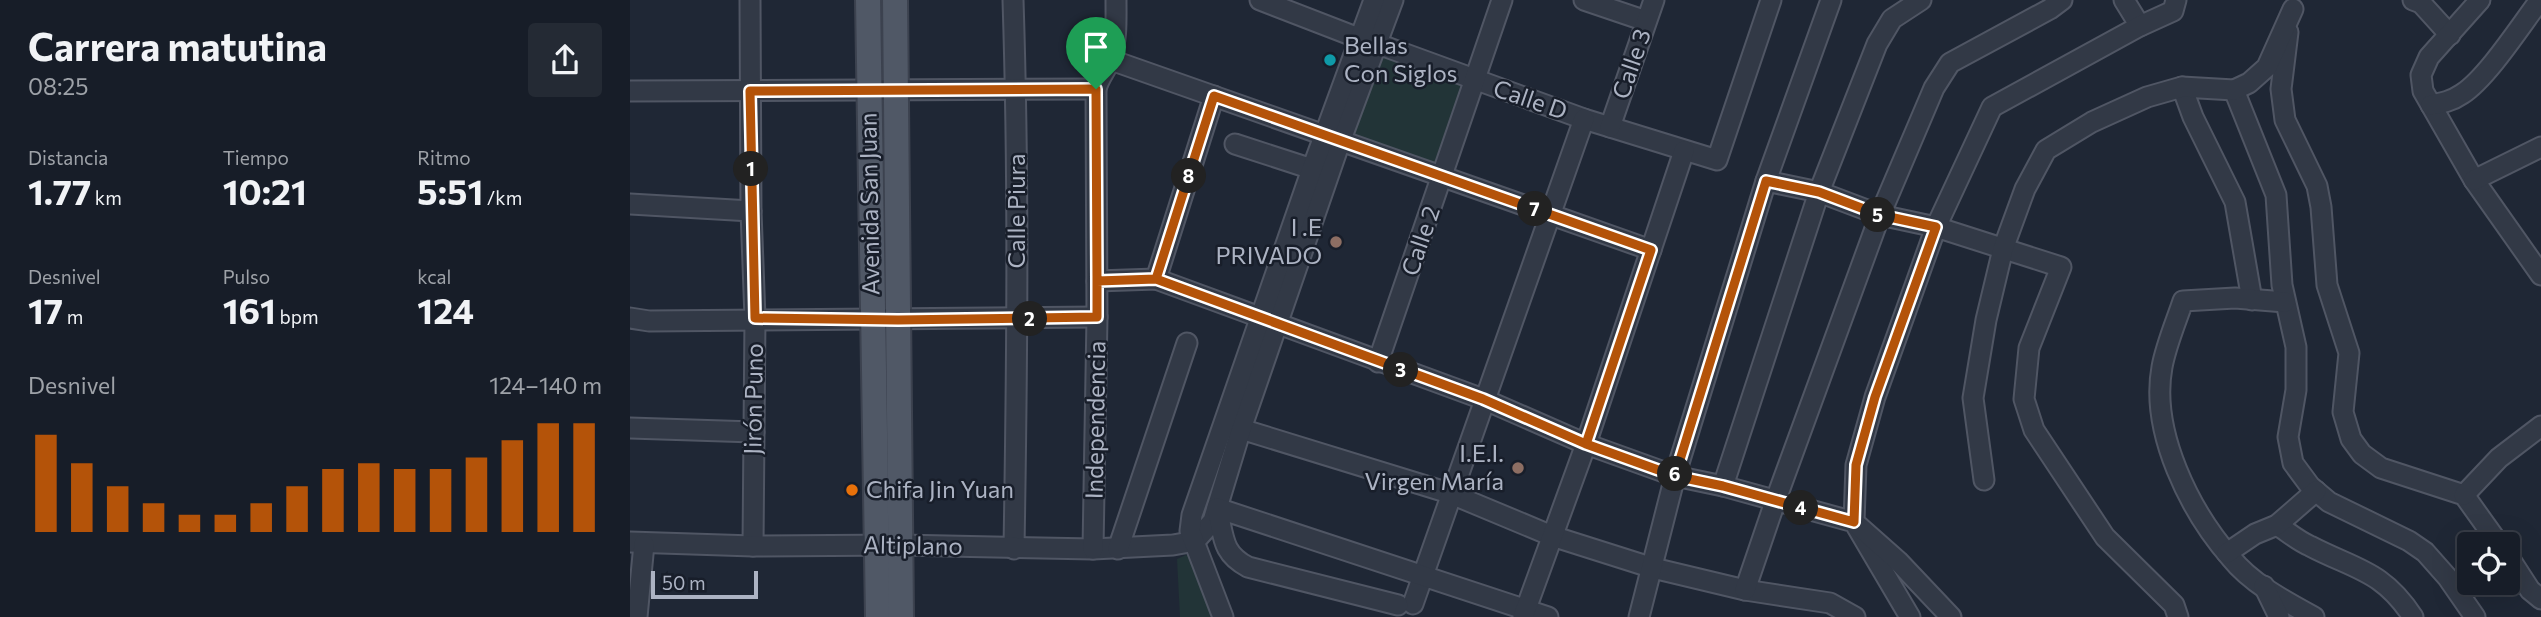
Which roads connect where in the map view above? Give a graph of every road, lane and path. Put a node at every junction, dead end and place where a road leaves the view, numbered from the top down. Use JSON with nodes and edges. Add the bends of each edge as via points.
{"nodes":[{"id":1,"x":750,"y":0,"type":"edge"},
{"id":2,"x":868,"y":0,"type":"edge"},
{"id":3,"x":895,"y":0,"type":"edge"},
{"id":4,"x":1013,"y":0,"type":"edge"},
{"id":5,"x":1116,"y":0,"type":"edge"},
{"id":6,"x":1260,"y":0,"type":"edge"},
{"id":7,"x":1374,"y":0,"type":"edge"},
{"id":8,"x":1393,"y":0,"type":"edge"},
{"id":9,"x":1502,"y":0,"type":"edge"},
{"id":10,"x":1584,"y":0,"type":"edge"},
{"id":11,"x":1654,"y":0,"type":"edge"},
{"id":12,"x":1771,"y":0,"type":"edge"},
{"id":13,"x":1831,"y":0,"type":"edge"},
{"id":14,"x":1921,"y":0,"type":"edge"},
{"id":15,"x":2062,"y":0,"type":"edge"},
{"id":16,"x":2124,"y":0,"type":"edge"},
{"id":17,"x":2176,"y":0,"type":"edge"},
{"id":18,"x":2413,"y":0,"type":"edge"},
{"id":19,"x":2480,"y":0,"type":"edge"},
{"id":20,"x":2540,"y":0,"type":"edge"},
{"id":21,"x":2295,"y":5,"type":"edge"},
{"id":22,"x":1646,"y":21,"type":"junction"},
{"id":23,"x":2140,"y":26,"type":"junction"},
{"id":24,"x":2450,"y":35,"type":"junction"},
{"id":25,"x":1369,"y":41,"type":"junction"},
{"id":26,"x":1111,"y":60,"type":"junction"},
{"id":27,"x":1475,"y":81,"type":"junction"},
{"id":28,"x":2182,"y":87,"type":"junction"},
{"id":29,"x":1096,"y":89,"type":"junction"},
{"id":30,"x":869,"y":90,"type":"junction"},
{"id":31,"x":895,"y":90,"type":"junction"},
{"id":32,"x":1016,"y":90,"type":"junction"},
{"id":33,"x":2234,"y":90,"type":"junction"},
{"id":34,"x":630,"y":91,"type":"edge"},
{"id":35,"x":750,"y":91,"type":"junction"},
{"id":36,"x":1214,"y":96,"type":"junction"},
{"id":37,"x":2431,"y":105,"type":"junction"},
{"id":38,"x":1584,"y":118,"type":"junction"},
{"id":39,"x":1610,"y":127,"type":"junction"},
{"id":40,"x":1333,"y":139,"type":"junction"},
{"id":41,"x":1235,"y":144,"type":"dead end"},
{"id":42,"x":2541,"y":147,"type":"edge"},
{"id":43,"x":1684,"y":151,"type":"junction"},
{"id":44,"x":1312,"y":169,"type":"junction"},
{"id":45,"x":1443,"y":177,"type":"junction"},
{"id":46,"x":2474,"y":180,"type":"junction"},
{"id":47,"x":1766,"y":181,"type":"junction"},
{"id":48,"x":1819,"y":192,"type":"junction"},
{"id":49,"x":630,"y":204,"type":"edge"},
{"id":50,"x":751,"y":211,"type":"junction"},
{"id":51,"x":1548,"y":214,"type":"junction"},
{"id":52,"x":1880,"y":215,"type":"junction"},
{"id":53,"x":1936,"y":227,"type":"junction"},
{"id":54,"x":2003,"y":249,"type":"junction"},
{"id":55,"x":1651,"y":250,"type":"junction"},
{"id":56,"x":2279,"y":258,"type":"junction"},
{"id":57,"x":2245,"y":261,"type":"junction"},
{"id":58,"x":2541,"y":275,"type":"edge"},
{"id":59,"x":1156,"y":279,"type":"junction"},
{"id":60,"x":1097,"y":281,"type":"junction"},
{"id":61,"x":2252,"y":300,"type":"junction"},
{"id":62,"x":2285,"y":302,"type":"junction"},
{"id":63,"x":1097,"y":317,"type":"junction"},
{"id":64,"x":630,"y":318,"type":"edge"},
{"id":65,"x":755,"y":318,"type":"junction"},
{"id":66,"x":1017,"y":319,"type":"junction"},
{"id":67,"x":872,"y":320,"type":"junction"},
{"id":68,"x":898,"y":320,"type":"junction"},
{"id":69,"x":1270,"y":321,"type":"junction"},
{"id":70,"x":1186,"y":343,"type":"dead end"},
{"id":71,"x":1378,"y":362,"type":"junction"},
{"id":72,"x":1484,"y":400,"type":"junction"},
{"id":73,"x":2541,"y":426,"type":"edge"},
{"id":74,"x":630,"y":428,"type":"edge"},
{"id":75,"x":1241,"y":429,"type":"junction"},
{"id":76,"x":754,"y":432,"type":"junction"},
{"id":77,"x":1586,"y":444,"type":"junction"},
{"id":78,"x":1675,"y":476,"type":"junction"},
{"id":79,"x":1984,"y":480,"type":"dead end"},
{"id":80,"x":1723,"y":486,"type":"junction"},
{"id":81,"x":2316,"y":491,"type":"junction"},
{"id":82,"x":1452,"y":494,"type":"junction"},
{"id":83,"x":2464,"y":495,"type":"junction"},
{"id":84,"x":1774,"y":502,"type":"junction"},
{"id":85,"x":1217,"y":508,"type":"junction"},
{"id":86,"x":1854,"y":522,"type":"junction"},
{"id":87,"x":2277,"y":525,"type":"junction"},
{"id":88,"x":2490,"y":532,"type":"edge"},
{"id":89,"x":1552,"y":536,"type":"junction"},
{"id":90,"x":1195,"y":541,"type":"junction"},
{"id":91,"x":637,"y":543,"type":"edge"},
{"id":92,"x":888,"y":545,"type":"junction"},
{"id":93,"x":753,"y":546,"type":"junction"},
{"id":94,"x":1014,"y":549,"type":"junction"},
{"id":95,"x":1093,"y":549,"type":"junction"},
{"id":96,"x":1118,"y":549,"type":"junction"},
{"id":97,"x":2227,"y":553,"type":"junction"},
{"id":98,"x":1653,"y":568,"type":"junction"},
{"id":99,"x":1424,"y":575,"type":"junction"},
{"id":100,"x":2520,"y":575,"type":"edge"},
{"id":101,"x":2263,"y":586,"type":"junction"},
{"id":102,"x":1745,"y":590,"type":"junction"},
{"id":103,"x":2541,"y":599,"type":"edge"},
{"id":104,"x":1525,"y":613,"type":"edge"},
{"id":105,"x":637,"y":617,"type":"edge"},
{"id":106,"x":878,"y":617,"type":"edge"},
{"id":107,"x":901,"y":617,"type":"edge"},
{"id":108,"x":1223,"y":617,"type":"edge"},
{"id":109,"x":1548,"y":617,"type":"edge"},
{"id":110,"x":1639,"y":617,"type":"edge"},
{"id":111,"x":1854,"y":617,"type":"edge"},
{"id":112,"x":1910,"y":617,"type":"edge"},
{"id":113,"x":1951,"y":617,"type":"edge"},
{"id":114,"x":2178,"y":617,"type":"edge"},
{"id":115,"x":2279,"y":617,"type":"edge"},
{"id":116,"x":2314,"y":617,"type":"edge"},
{"id":117,"x":2413,"y":617,"type":"edge"},
{"id":118,"x":2475,"y":617,"type":"edge"}],
"edges":[{"from":1,"to":35,"type":"street","name":"Jirón Puno"},
{"from":2,"to":30,"type":"main road","name":"Avenida San Juan"},
{"from":3,"to":31,"type":"main road","name":"Avenida San Juan"},
{"from":4,"to":32,"type":"street","name":"Calle Piura"},
{"from":5,"to":26,"type":"street","name":"Independencia"},
{"from":6,"to":25,"type":"street","name":"Calle D"},
{"from":7,"to":25,"type":"street"},
{"from":8,"to":25,"type":"street"},
{"from":9,"to":27,"type":"street","name":"Calle 2"},
{"from":10,"to":22,"type":"street"},
{"from":11,"to":22,"type":"street","name":"Calle 3"},
{"from":12,"to":43,"type":"street","name":"Calle D","via":[[1717,160]]},
{"from":13,"to":47,"type":"street"},
{"from":14,"to":48,"type":"street","via":[[1892,19],[1877,44]]},
{"from":15,"to":52,"type":"street","via":[[1950,62],[1934,88]]},
{"from":16,"to":23,"type":"street"},
{"from":17,"to":23,"type":"street","via":[[2173,11]]},
{"from":18,"to":24,"type":"street"},
{"from":19,"to":24,"type":"street"},
{"from":20,"to":37,"type":"street","via":[[2463,94]]},
{"from":21,"to":33,"type":"street","via":[[2267,67]]},
{"from":21,"to":83,"type":"street","via":[[2281,89],[2285,120],[2317,186],[2327,285],[2349,353],[2343,412],[2351,439],[2381,468]]},
{"from":22,"to":39,"type":"street","name":"Calle 3"},
{"from":23,"to":53,"type":"street","via":[[1992,107]]},
{"from":24,"to":37,"type":"street","via":[[2429,57],[2421,75]]},
{"from":25,"to":27,"type":"street","name":"Calle D"},
{"from":25,"to":40,"type":"street"},
{"from":26,"to":29,"type":"street","name":"Independencia"},
{"from":26,"to":36,"type":"street"},
{"from":27,"to":38,"type":"street","name":"Calle D"},
{"from":27,"to":45,"type":"street","name":"Calle 2"},
{"from":28,"to":33,"type":"street"},
{"from":28,"to":54,"type":"street","via":[[2092,122],[2046,150],[2025,189]]},
{"from":28,"to":57,"type":"street","via":[[2235,202]]},
{"from":29,"to":32,"type":"street"},
{"from":29,"to":60,"type":"street","name":"Independencia"},
{"from":30,"to":31,"type":"street"},
{"from":30,"to":35,"type":"street"},
{"from":30,"to":67,"type":"main road","name":"Avenida San Juan"},
{"from":31,"to":32,"type":"street"},
{"from":31,"to":68,"type":"main road","name":"Avenida San Juan"},
{"from":32,"to":66,"type":"street","name":"Calle Piura"},
{"from":33,"to":56,"type":"street","via":[[2276,195]]},
{"from":34,"to":35,"type":"street"},
{"from":35,"to":50,"type":"street","name":"Jirón Puno"},
{"from":36,"to":40,"type":"street"},
{"from":36,"to":59,"type":"street"},
{"from":37,"to":46,"type":"street"},
{"from":38,"to":39,"type":"street","name":"Calle D"},
{"from":38,"to":51,"type":"street"},
{"from":39,"to":43,"type":"street","name":"Calle D"},
{"from":40,"to":44,"type":"street"},
{"from":40,"to":45,"type":"street"},
{"from":40,"to":69,"type":"street"},
{"from":41,"to":44,"type":"street"},
{"from":42,"to":46,"type":"street"},
{"from":43,"to":55,"type":"street"},
{"from":44,"to":69,"type":"street"},
{"from":45,"to":51,"type":"street"},
{"from":45,"to":71,"type":"street","name":"Calle 2"},
{"from":46,"to":58,"type":"street"},
{"from":47,"to":48,"type":"street"},
{"from":47,"to":78,"type":"street"},
{"from":48,"to":52,"type":"street"},
{"from":48,"to":80,"type":"street"},
{"from":49,"to":50,"type":"street"},
{"from":50,"to":65,"type":"street","name":"Jirón Puno"},
{"from":51,"to":55,"type":"street"},
{"from":51,"to":72,"type":"street"},
{"from":52,"to":53,"type":"street"},
{"from":52,"to":84,"type":"street"},
{"from":53,"to":54,"type":"street"},
{"from":53,"to":86,"type":"street","via":[[1875,397],[1856,465]]},
{"from":54,"to":79,"type":"street","via":[[1973,398]]},
{"from":54,"to":114,"type":"street","via":[[2061,267],[2029,348],[2024,399],[2034,430],[2105,537],[2174,605]]},
{"from":55,"to":77,"type":"street"},
{"from":56,"to":57,"type":"street"},
{"from":56,"to":62,"type":"street"},
{"from":57,"to":61,"type":"street"},
{"from":59,"to":60,"type":"street"},
{"from":59,"to":69,"type":"street"},
{"from":60,"to":63,"type":"street","name":"Independencia"},
{"from":61,"to":62,"type":"street"},
{"from":61,"to":97,"type":"street","via":[[2183,301],[2161,368],[2163,426],[2179,476]]},
{"from":62,"to":81,"type":"street","via":[[2296,347],[2296,390],[2288,437],[2293,463]]},
{"from":63,"to":66,"type":"street"},
{"from":63,"to":95,"type":"street","name":"Independencia"},
{"from":64,"to":65,"type":"street"},
{"from":65,"to":67,"type":"street"},
{"from":65,"to":76,"type":"street","name":"Jirón Puno"},
{"from":66,"to":68,"type":"street"},
{"from":66,"to":94,"type":"street","name":"Calle Piura"},
{"from":67,"to":68,"type":"street"},
{"from":67,"to":92,"type":"main road","name":"Avenida San Juan"},
{"from":68,"to":92,"type":"main road","name":"Avenida San Juan"},
{"from":69,"to":71,"type":"street"},
{"from":69,"to":75,"type":"street"},
{"from":69,"to":90,"type":"street","via":[[1192,516]]},
{"from":70,"to":96,"type":"street"},
{"from":71,"to":72,"type":"street"},
{"from":72,"to":77,"type":"street"},
{"from":72,"to":82,"type":"street"},
{"from":73,"to":83,"type":"street","via":[[2500,458]]},
{"from":74,"to":76,"type":"street"},
{"from":75,"to":82,"type":"street"},
{"from":75,"to":85,"type":"street"},
{"from":76,"to":93,"type":"street","name":"Jirón Puno"},
{"from":77,"to":78,"type":"street"},
{"from":77,"to":89,"type":"street"},
{"from":78,"to":80,"type":"street"},
{"from":78,"to":98,"type":"street"},
{"from":80,"to":84,"type":"street"},
{"from":81,"to":87,"type":"street"},
{"from":81,"to":118,"type":"street","via":[[2425,552]]},
{"from":82,"to":89,"type":"street"},
{"from":82,"to":99,"type":"street"},
{"from":83,"to":88,"type":"street"},
{"from":84,"to":86,"type":"street"},
{"from":84,"to":102,"type":"street"},
{"from":85,"to":90,"type":"street","via":[[1213,521]]},
{"from":85,"to":99,"type":"street"},
{"from":85,"to":99,"type":"street","via":[[1231,558],[1248,567],[1406,604]]},
{"from":86,"to":112,"type":"street"},
{"from":86,"to":113,"type":"street"},
{"from":87,"to":97,"type":"street"},
{"from":87,"to":117,"type":"street","via":[[2308,546],[2384,583]]},
{"from":89,"to":98,"type":"street"},
{"from":89,"to":104,"type":"street"},
{"from":90,"to":96,"type":"street","name":"Altiplano"},
{"from":90,"to":108,"type":"street"},
{"from":91,"to":93,"type":"street","name":"Altiplano"},
{"from":91,"to":105,"type":"street"},
{"from":92,"to":93,"type":"street","name":"Altiplano"},
{"from":92,"to":94,"type":"street","name":"Altiplano"},
{"from":92,"to":106,"type":"main road","name":"Avenida San Juan"},
{"from":92,"to":107,"type":"main road","name":"Avenida San Juan"},
{"from":94,"to":95,"type":"street","name":"Altiplano"},
{"from":95,"to":96,"type":"street","name":"Altiplano"},
{"from":97,"to":101,"type":"street"},
{"from":98,"to":102,"type":"street"},
{"from":98,"to":110,"type":"street"},
{"from":99,"to":104,"type":"street"},
{"from":100,"to":103,"type":"street"},
{"from":101,"to":115,"type":"street"},
{"from":101,"to":116,"type":"street"},
{"from":102,"to":111,"type":"street","via":[[1829,603]]},
{"from":104,"to":109,"type":"street"}]}
